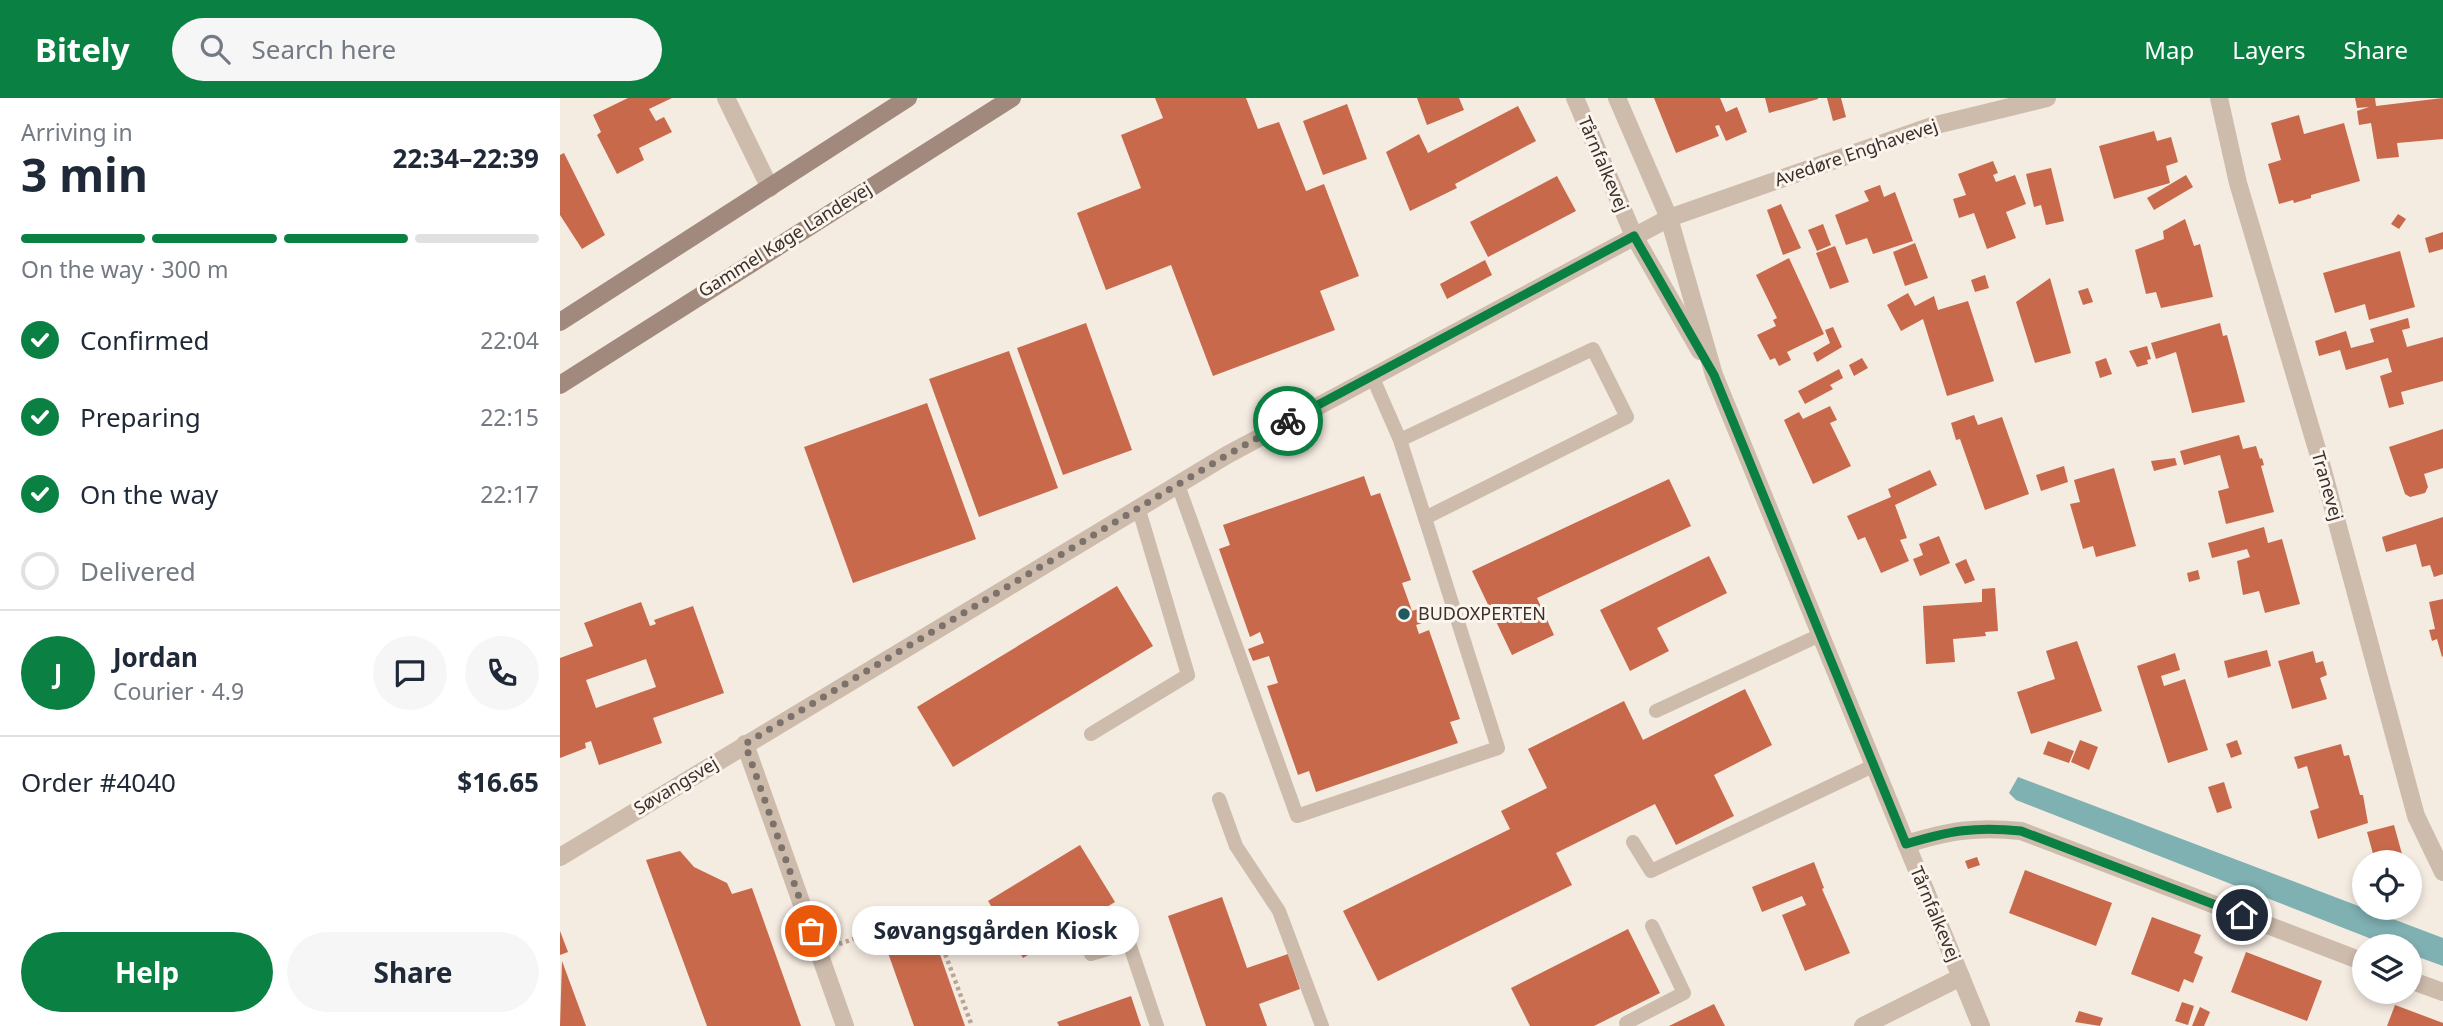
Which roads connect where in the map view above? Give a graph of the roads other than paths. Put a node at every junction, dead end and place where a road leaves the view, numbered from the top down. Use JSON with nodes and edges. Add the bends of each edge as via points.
{"nodes":[{"id":1,"x":726,"y":98,"type":"edge"},
{"id":2,"x":908,"y":98,"type":"edge"},
{"id":3,"x":1012,"y":98,"type":"edge"},
{"id":4,"x":1575,"y":98,"type":"edge"},
{"id":5,"x":1617,"y":98,"type":"edge"},
{"id":6,"x":2047,"y":98,"type":"edge"},
{"id":7,"x":2219,"y":98,"type":"edge"},
{"id":8,"x":770,"y":188,"type":"junction"},
{"id":9,"x":1669,"y":218,"type":"junction"},
{"id":10,"x":1634,"y":236,"type":"junction"},
{"id":11,"x":560,"y":322,"type":"edge"},
{"id":12,"x":1714,"y":375,"type":"junction"},
{"id":13,"x":1372,"y":376,"type":"junction"},
{"id":14,"x":560,"y":385,"type":"edge"},
{"id":15,"x":1399,"y":440,"type":"junction"},
{"id":16,"x":1178,"y":485,"type":"junction"},
{"id":17,"x":1139,"y":510,"type":"junction"},
{"id":18,"x":1425,"y":518,"type":"junction"},
{"id":19,"x":1820,"y":635,"type":"junction"},
{"id":20,"x":1656,"y":711,"type":"dead end"},
{"id":21,"x":1091,"y":734,"type":"dead end"},
{"id":22,"x":745,"y":744,"type":"junction"},
{"id":23,"x":1873,"y":765,"type":"junction"},
{"id":24,"x":1219,"y":799,"type":"dead end"},
{"id":25,"x":1633,"y":842,"type":"dead end"},
{"id":26,"x":1906,"y":844,"type":"junction"},
{"id":27,"x":560,"y":857,"type":"edge"},
{"id":28,"x":2443,"y":872,"type":"edge"},
{"id":29,"x":1652,"y":926,"type":"dead end"},
{"id":30,"x":1091,"y":954,"type":"dead end"},
{"id":31,"x":2352,"y":957,"type":"edge"},
{"id":32,"x":1961,"y":977,"type":"junction"},
{"id":33,"x":2422,"y":984,"type":"edge"},
{"id":34,"x":2443,"y":992,"type":"edge"},
{"id":35,"x":845,"y":1026,"type":"edge"},
{"id":36,"x":1157,"y":1026,"type":"edge"},
{"id":37,"x":1322,"y":1026,"type":"edge"},
{"id":38,"x":1628,"y":1026,"type":"edge"},
{"id":39,"x":1863,"y":1026,"type":"edge"},
{"id":40,"x":1981,"y":1026,"type":"edge"}],
"edges":[{"from":1,"to":8,"type":"street"},
{"from":2,"to":8,"type":"main road"},
{"from":3,"to":14,"type":"main road","name":"Gammel Køge Landevej"},
{"from":4,"to":10,"type":"street","name":"Tårnfalkevej"},
{"from":5,"to":9,"type":"street","name":"Tårnfalkevej"},
{"from":6,"to":9,"type":"street","name":"Avedøre Enghavevej","via":[[1932,126]]},
{"from":7,"to":28,"type":"street","name":"Tranevej","via":[[2238,183],[2319,457],[2416,816]]},
{"from":8,"to":11,"type":"main road"},
{"from":9,"to":10,"type":"street","name":"Søvangsvej"},
{"from":9,"to":12,"type":"street","name":"Tårnfalkevej"},
{"from":10,"to":12,"type":"street","name":"Tårnfalkevej"},
{"from":10,"to":13,"type":"street","name":"Søvangsvej"},
{"from":12,"to":19,"type":"street","name":"Tårnfalkevej"},
{"from":13,"to":15,"type":"lane"},
{"from":13,"to":16,"type":"street","name":"Søvangsvej"},
{"from":15,"to":18,"type":"lane"},
{"from":15,"to":18,"type":"lane","via":[[1593,349],[1627,417]]},
{"from":16,"to":17,"type":"street","name":"Søvangsvej"},
{"from":16,"to":18,"type":"lane","via":[[1297,816],[1498,748]]},
{"from":17,"to":21,"type":"lane","via":[[1188,676]]},
{"from":17,"to":22,"type":"street","name":"Søvangsvej"},
{"from":19,"to":20,"type":"lane"},
{"from":19,"to":23,"type":"street","name":"Tårnfalkevej"},
{"from":22,"to":27,"type":"street","name":"Søvangsvej"},
{"from":22,"to":35,"type":"street"},
{"from":23,"to":25,"type":"lane","via":[[1651,871]]},
{"from":23,"to":26,"type":"street","name":"Tårnfalkevej"},
{"from":24,"to":37,"type":"lane","via":[[1236,846],[1279,911]]},
{"from":26,"to":31,"type":"street","via":[[1953,830],[2021,831]]},
{"from":26,"to":32,"type":"street","name":"Tårnfalkevej"},
{"from":29,"to":38,"type":"lane","via":[[1684,993],[1626,1023]]},
{"from":30,"to":36,"type":"lane","via":[[1129,943]]},
{"from":32,"to":39,"type":"street"},
{"from":32,"to":40,"type":"street","name":"Tårnfalkevej"},
{"from":33,"to":34,"type":"street"}]}
